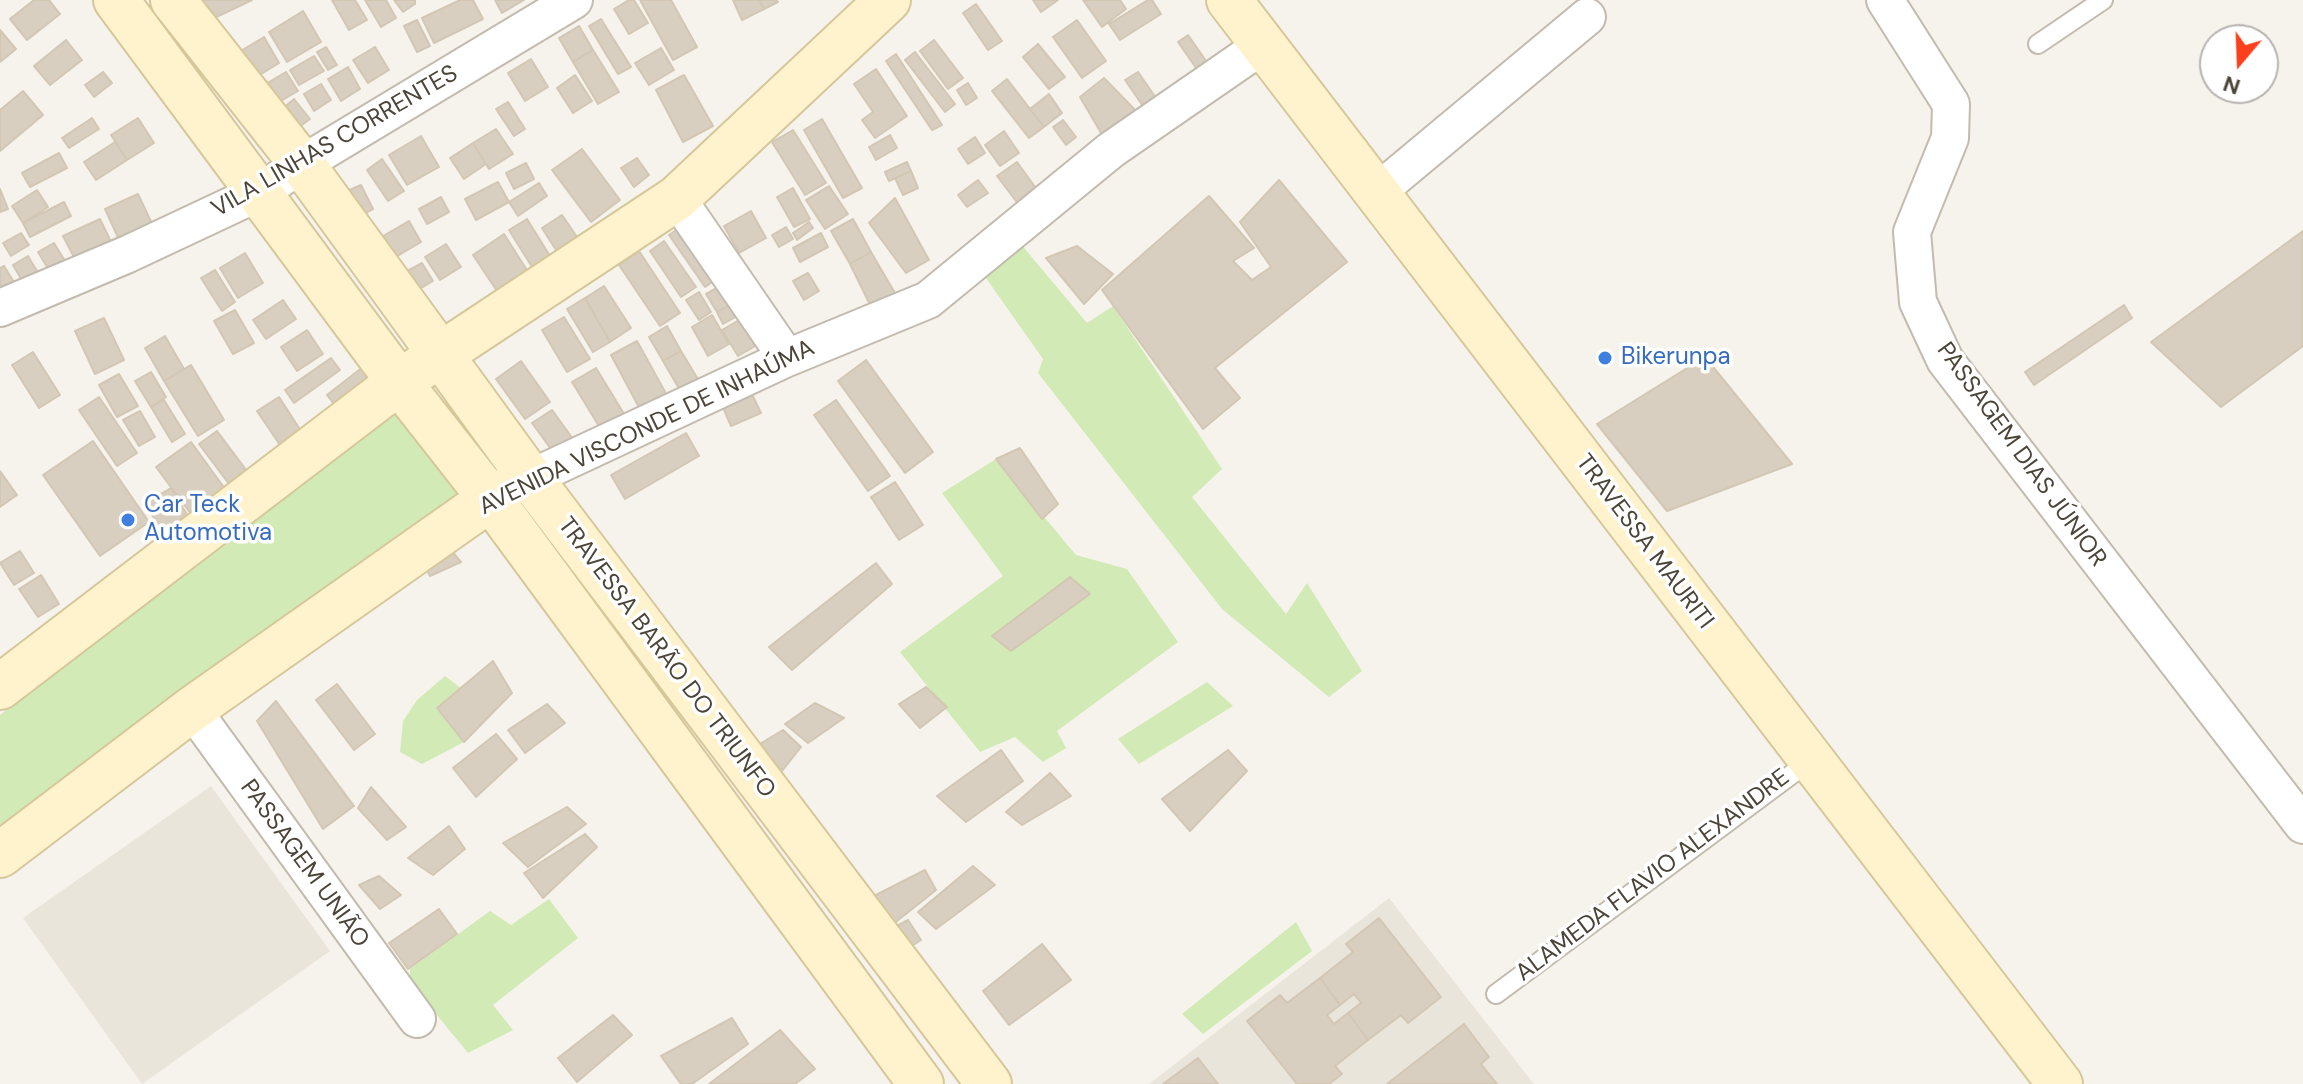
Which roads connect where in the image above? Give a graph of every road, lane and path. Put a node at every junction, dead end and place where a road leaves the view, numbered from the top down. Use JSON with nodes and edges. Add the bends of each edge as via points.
{"nodes":[{"id":1,"x":116,"y":0,"type":"edge"},
{"id":2,"x":173,"y":0,"type":"edge"},
{"id":3,"x":574,"y":0,"type":"edge"},
{"id":4,"x":888,"y":0,"type":"edge"},
{"id":5,"x":1885,"y":0,"type":"edge"},
{"id":6,"x":2103,"y":0,"type":"edge"},
{"id":7,"x":1237,"y":3,"type":"edge"},
{"id":8,"x":1587,"y":17,"type":"dead end"},
{"id":9,"x":2038,"y":44,"type":"dead end"},
{"id":10,"x":1263,"y":45,"type":"junction"},
{"id":11,"x":302,"y":164,"type":"junction"},
{"id":12,"x":260,"y":192,"type":"junction"},
{"id":13,"x":1376,"y":193,"type":"junction"},
{"id":14,"x":677,"y":198,"type":"junction"},
{"id":15,"x":0,"y":308,"type":"edge"},
{"id":16,"x":441,"y":354,"type":"junction"},
{"id":17,"x":787,"y":358,"type":"junction"},
{"id":18,"x":399,"y":382,"type":"junction"},
{"id":19,"x":507,"y":489,"type":"junction"},
{"id":20,"x":0,"y":687,"type":"edge"},
{"id":21,"x":192,"y":709,"type":"junction"},
{"id":22,"x":1811,"y":760,"type":"junction"},
{"id":23,"x":2303,"y":825,"type":"edge"},
{"id":24,"x":0,"y":855,"type":"edge"},
{"id":25,"x":1496,"y":994,"type":"dead end"},
{"id":26,"x":417,"y":1019,"type":"dead end"},
{"id":27,"x":976,"y":1080,"type":"edge"},
{"id":28,"x":921,"y":1084,"type":"edge"},
{"id":29,"x":2060,"y":1084,"type":"edge"}],
"edges":[{"from":1,"to":12,"type":"street","name":"TRAVESSA BARÃO DO TRIUNFO"},
{"from":2,"to":11,"type":"street","name":"TRAVESSA BARÃO DO TRIUNFO"},
{"from":3,"to":11,"type":"street","name":"VILA LINHAS CORRENTES"},
{"from":4,"to":14,"type":"street"},
{"from":5,"to":23,"type":"street","name":"PASSAGEM DIAS JÚNIOR","via":[[1951,104],[1950,138],[1912,232],[1918,302],[1945,360]]},
{"from":6,"to":9,"type":"lane"},
{"from":7,"to":10,"type":"street","name":"TRAVESSA MAURITI"},
{"from":8,"to":13,"type":"street"},
{"from":10,"to":13,"type":"street","name":"TRAVESSA MAURITI"},
{"from":10,"to":17,"type":"street","name":"AVENIDA VISCONDE DE INHAÚMA","via":[[1111,150],[928,300]]},
{"from":11,"to":12,"type":"street","name":"VILA LINHAS CORRENTES"},
{"from":11,"to":16,"type":"street","name":"TRAVESSA BARÃO DO TRIUNFO"},
{"from":12,"to":15,"type":"street","name":"VILA LINHAS CORRENTES"},
{"from":12,"to":18,"type":"street","name":"TRAVESSA BARÃO DO TRIUNFO"},
{"from":13,"to":22,"type":"street","name":"TRAVESSA MAURITI"},
{"from":14,"to":16,"type":"street"},
{"from":14,"to":17,"type":"street"},
{"from":16,"to":18,"type":"street"},
{"from":16,"to":19,"type":"street","name":"TRAVESSA BARÃO DO TRIUNFO"},
{"from":17,"to":19,"type":"street","name":"AVENIDA VISCONDE DE INHAÚMA"},
{"from":18,"to":19,"type":"street","name":"TRAVESSA BARÃO DO TRIUNFO"},
{"from":18,"to":20,"type":"street"},
{"from":19,"to":21,"type":"street","name":"AVENIDA VISCONDE DE INHAÚMA"},
{"from":19,"to":27,"type":"street","name":"TRAVESSA BARÃO DO TRIUNFO"},
{"from":19,"to":28,"type":"street","name":"TRAVESSA BARÃO DO TRIUNFO"},
{"from":21,"to":24,"type":"street","name":"AVENIDA VISCONDE DE INHAÚMA"},
{"from":21,"to":26,"type":"street","name":"PASSAGEM UNIÃO"},
{"from":22,"to":25,"type":"lane","name":"ALAMEDA FLAVIO ALEXANDRE"},
{"from":22,"to":29,"type":"street","name":"TRAVESSA MAURITI"}]}
